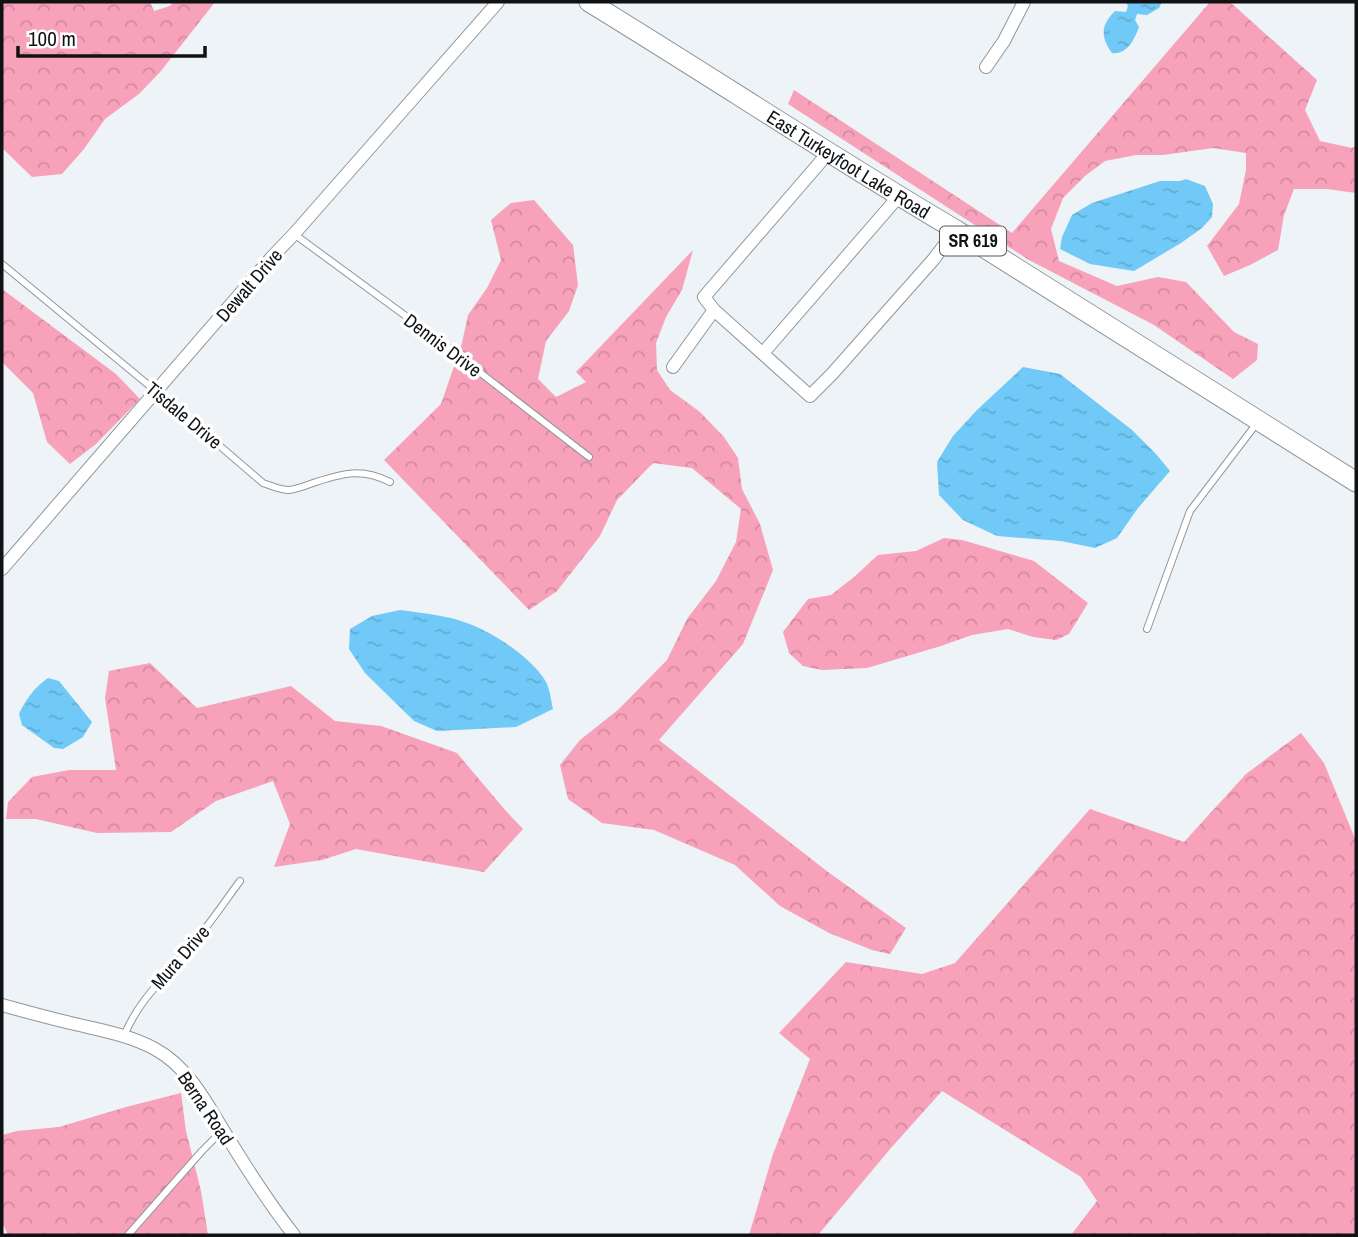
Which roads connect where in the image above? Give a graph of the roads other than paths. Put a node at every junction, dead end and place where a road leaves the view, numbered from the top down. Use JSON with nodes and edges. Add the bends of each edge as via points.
{"nodes":[{"id":1,"x":498,"y":2,"type":"edge"},
{"id":2,"x":589,"y":2,"type":"edge"},
{"id":3,"x":1024,"y":2,"type":"edge"},
{"id":4,"x":986,"y":67,"type":"dead end"},
{"id":5,"x":830,"y":152,"type":"junction"},
{"id":6,"x":899,"y":196,"type":"junction"},
{"id":7,"x":956,"y":230,"type":"junction"},
{"id":8,"x":294,"y":234,"type":"junction"},
{"id":9,"x":2,"y":264,"type":"edge"},
{"id":10,"x":714,"y":310,"type":"junction"},
{"id":11,"x":763,"y":353,"type":"junction"},
{"id":12,"x":673,"y":367,"type":"dead end"},
{"id":13,"x":157,"y":391,"type":"junction"},
{"id":14,"x":1258,"y":422,"type":"junction"},
{"id":15,"x":589,"y":457,"type":"dead end"},
{"id":16,"x":390,"y":482,"type":"dead end"},
{"id":17,"x":1356,"y":482,"type":"edge"},
{"id":18,"x":2,"y":569,"type":"edge"},
{"id":19,"x":1147,"y":629,"type":"dead end"},
{"id":20,"x":240,"y":881,"type":"dead end"},
{"id":21,"x":2,"y":1005,"type":"edge"},
{"id":22,"x":124,"y":1036,"type":"junction"},
{"id":23,"x":223,"y":1130,"type":"junction"},
{"id":24,"x":128,"y":1235,"type":"edge"},
{"id":25,"x":294,"y":1235,"type":"edge"}],
"edges":[{"from":1,"to":8,"type":"street","name":"Dewalt Drive"},
{"from":2,"to":5,"type":"main road","name":"East Turkeyfoot Lake Road","number":"SR 619"},
{"from":3,"to":4,"type":"street"},
{"from":5,"to":6,"type":"main road","name":"East Turkeyfoot Lake Road","number":"SR 619"},
{"from":5,"to":10,"type":"street","via":[[704,297]]},
{"from":6,"to":7,"type":"main road","name":"East Turkeyfoot Lake Road","number":"SR 619"},
{"from":6,"to":11,"type":"street"},
{"from":7,"to":11,"type":"street","via":[[810,396]]},
{"from":7,"to":14,"type":"main road","name":"East Turkeyfoot Lake Road","number":"SR 619"},
{"from":8,"to":13,"type":"street","name":"Dewalt Drive"},
{"from":8,"to":15,"type":"lane","name":"Dennis Drive"},
{"from":9,"to":13,"type":"lane","name":"Tisdale Drive"},
{"from":10,"to":11,"type":"street"},
{"from":10,"to":12,"type":"street"},
{"from":13,"to":16,"type":"lane","name":"Tisdale Drive","via":[[263,483],[288,490],[351,472]]},
{"from":13,"to":18,"type":"street","name":"Dewalt Drive"},
{"from":14,"to":17,"type":"main road","name":"East Turkeyfoot Lake Road","number":"SR 619"},
{"from":14,"to":19,"type":"lane","via":[[1190,511]]},
{"from":20,"to":22,"type":"lane","name":"Mura Drive","via":[[145,998]]},
{"from":21,"to":22,"type":"street","name":"Berna Road"},
{"from":22,"to":23,"type":"street","name":"Berna Road","via":[[155,1049],[182,1069]]},
{"from":23,"to":24,"type":"lane"},
{"from":23,"to":25,"type":"street","name":"Berna Road"}]}
